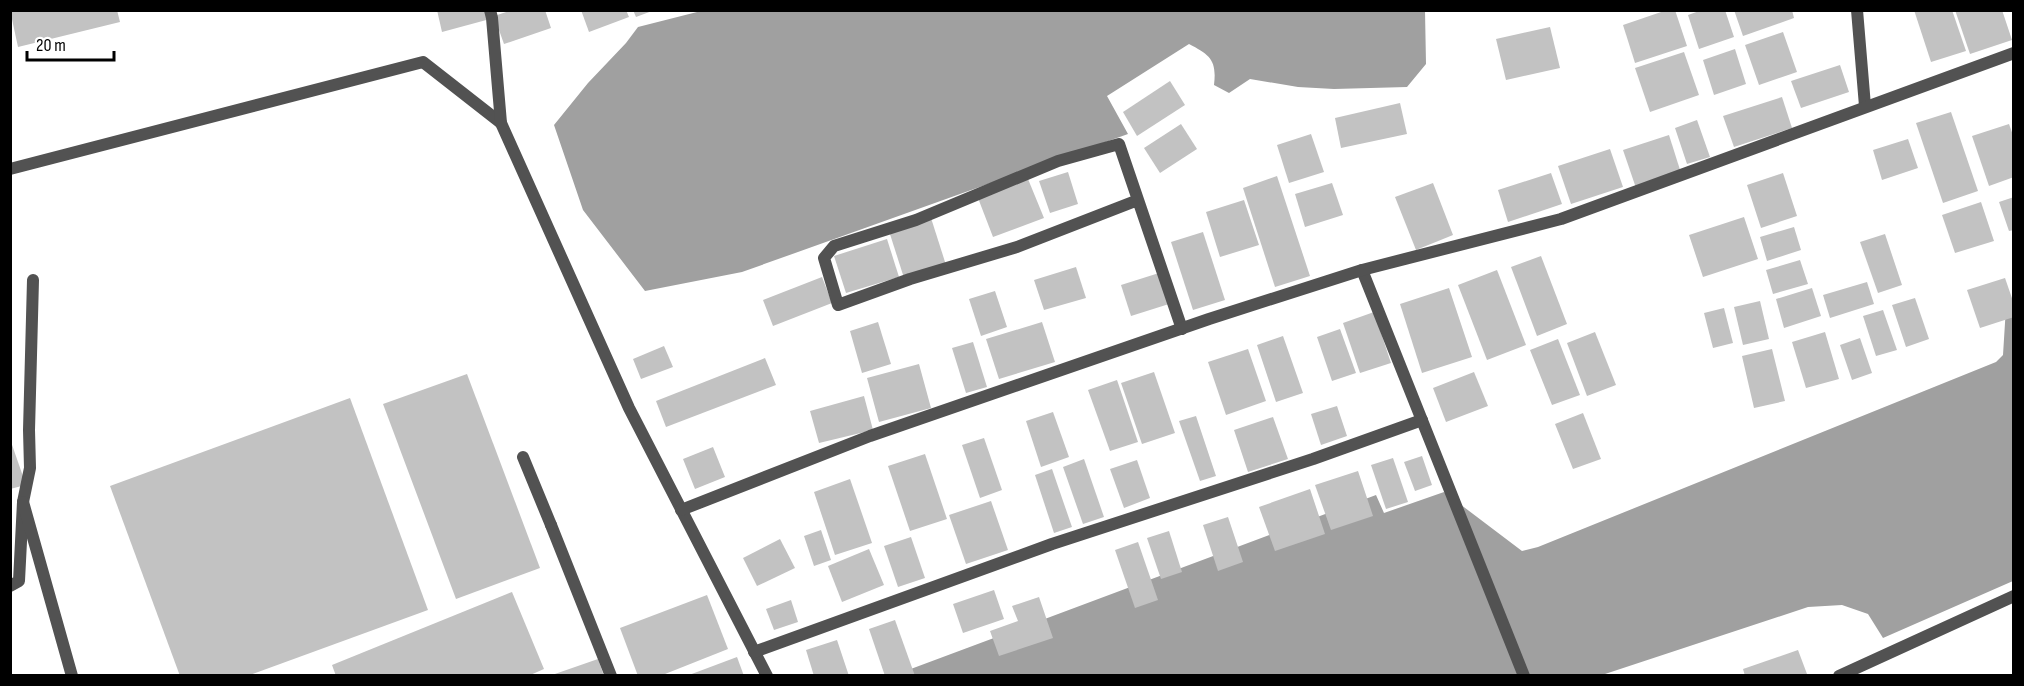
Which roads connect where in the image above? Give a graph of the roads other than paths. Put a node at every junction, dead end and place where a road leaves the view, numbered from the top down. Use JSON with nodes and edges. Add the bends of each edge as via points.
{"nodes":[{"id":1,"x":490,"y":10,"type":"edge"},
{"id":2,"x":1857,"y":10,"type":"edge"},
{"id":3,"x":2013,"y":53,"type":"edge"},
{"id":4,"x":1865,"y":106,"type":"junction"},
{"id":5,"x":501,"y":123,"type":"junction"},
{"id":6,"x":10,"y":169,"type":"edge"},
{"id":7,"x":1138,"y":200,"type":"junction"},
{"id":8,"x":1362,"y":270,"type":"junction"},
{"id":9,"x":33,"y":280,"type":"dead end"},
{"id":10,"x":1182,"y":329,"type":"junction"},
{"id":11,"x":1422,"y":420,"type":"junction"},
{"id":12,"x":523,"y":457,"type":"dead end"},
{"id":13,"x":23,"y":502,"type":"junction"},
{"id":14,"x":681,"y":510,"type":"junction"},
{"id":15,"x":10,"y":586,"type":"edge"},
{"id":16,"x":2013,"y":596,"type":"edge"},
{"id":17,"x":754,"y":652,"type":"junction"},
{"id":18,"x":72,"y":675,"type":"edge"},
{"id":19,"x":611,"y":675,"type":"edge"},
{"id":20,"x":766,"y":675,"type":"edge"},
{"id":21,"x":1524,"y":675,"type":"edge"},
{"id":22,"x":1839,"y":675,"type":"edge"}],
"edges":[{"from":1,"to":5,"type":"street"},
{"from":2,"to":4,"type":"street"},
{"from":3,"to":4,"type":"street"},
{"from":4,"to":8,"type":"street","via":[[1561,219]]},
{"from":5,"to":6,"type":"street","via":[[423,62]]},
{"from":5,"to":14,"type":"street","via":[[629,408]]},
{"from":7,"to":7,"type":"street","via":[[1119,144],[1058,161],[916,219],[834,246],[824,258],[838,305],[1017,247]]},
{"from":7,"to":10,"type":"street"},
{"from":8,"to":10,"type":"street"},
{"from":8,"to":11,"type":"street"},
{"from":9,"to":13,"type":"street","via":[[30,468]]},
{"from":10,"to":14,"type":"street","via":[[870,436]]},
{"from":11,"to":17,"type":"street","via":[[1052,544]]},
{"from":11,"to":21,"type":"street"},
{"from":12,"to":19,"type":"street"},
{"from":13,"to":15,"type":"street","via":[[19,581]]},
{"from":13,"to":18,"type":"street"},
{"from":14,"to":17,"type":"street"},
{"from":16,"to":22,"type":"street"},
{"from":17,"to":20,"type":"street"}]}
